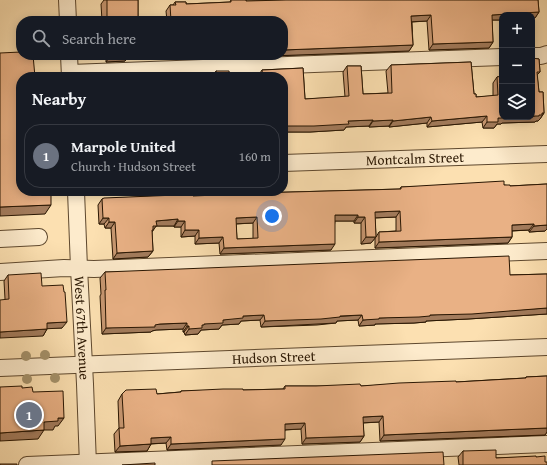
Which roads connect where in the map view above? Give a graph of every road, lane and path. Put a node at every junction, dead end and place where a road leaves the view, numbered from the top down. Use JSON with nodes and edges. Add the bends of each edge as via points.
{"nodes":[{"id":1,"x":67,"y":0,"type":"edge"},
{"id":2,"x":68,"y":16,"type":"edge"},
{"id":3,"x":547,"y":54,"type":"edge"},
{"id":4,"x":535,"y":56,"type":"edge"},
{"id":5,"x":499,"y":57,"type":"edge"},
{"id":6,"x":69,"y":60,"type":"edge"},
{"id":7,"x":70,"y":72,"type":"edge"},
{"id":8,"x":142,"y":72,"type":"edge"},
{"id":9,"x":547,"y":154,"type":"edge"},
{"id":10,"x":288,"y":163,"type":"edge"},
{"id":11,"x":76,"y":196,"type":"edge"},
{"id":12,"x":39,"y":237,"type":"dead end"},
{"id":13,"x":0,"y":239,"type":"edge"},
{"id":14,"x":547,"y":251,"type":"edge"},
{"id":15,"x":79,"y":268,"type":"junction"},
{"id":16,"x":0,"y":272,"type":"edge"},
{"id":17,"x":547,"y":347,"type":"edge"},
{"id":18,"x":84,"y":364,"type":"junction"},
{"id":19,"x":0,"y":368,"type":"edge"},
{"id":20,"x":547,"y":444,"type":"edge"},
{"id":21,"x":88,"y":464,"type":"edge"},
{"id":22,"x":27,"y":465,"type":"edge"}],
"edges":[{"from":1,"to":2,"type":"street"},
{"from":3,"to":4,"type":"street"},
{"from":5,"to":8,"type":"street"},
{"from":6,"to":7,"type":"street"},
{"from":9,"to":10,"type":"street","name":"Montcalm Street"},
{"from":11,"to":15,"type":"street","name":"West 67th Avenue"},
{"from":12,"to":13,"type":"street"},
{"from":14,"to":15,"type":"street"},
{"from":15,"to":16,"type":"street"},
{"from":15,"to":18,"type":"street","name":"West 67th Avenue"},
{"from":17,"to":18,"type":"street","name":"Hudson Street"},
{"from":18,"to":19,"type":"street","name":"Hudson Street"},
{"from":18,"to":21,"type":"street","name":"West 67th Avenue"},
{"from":20,"to":21,"type":"street"},
{"from":21,"to":22,"type":"street"}]}
